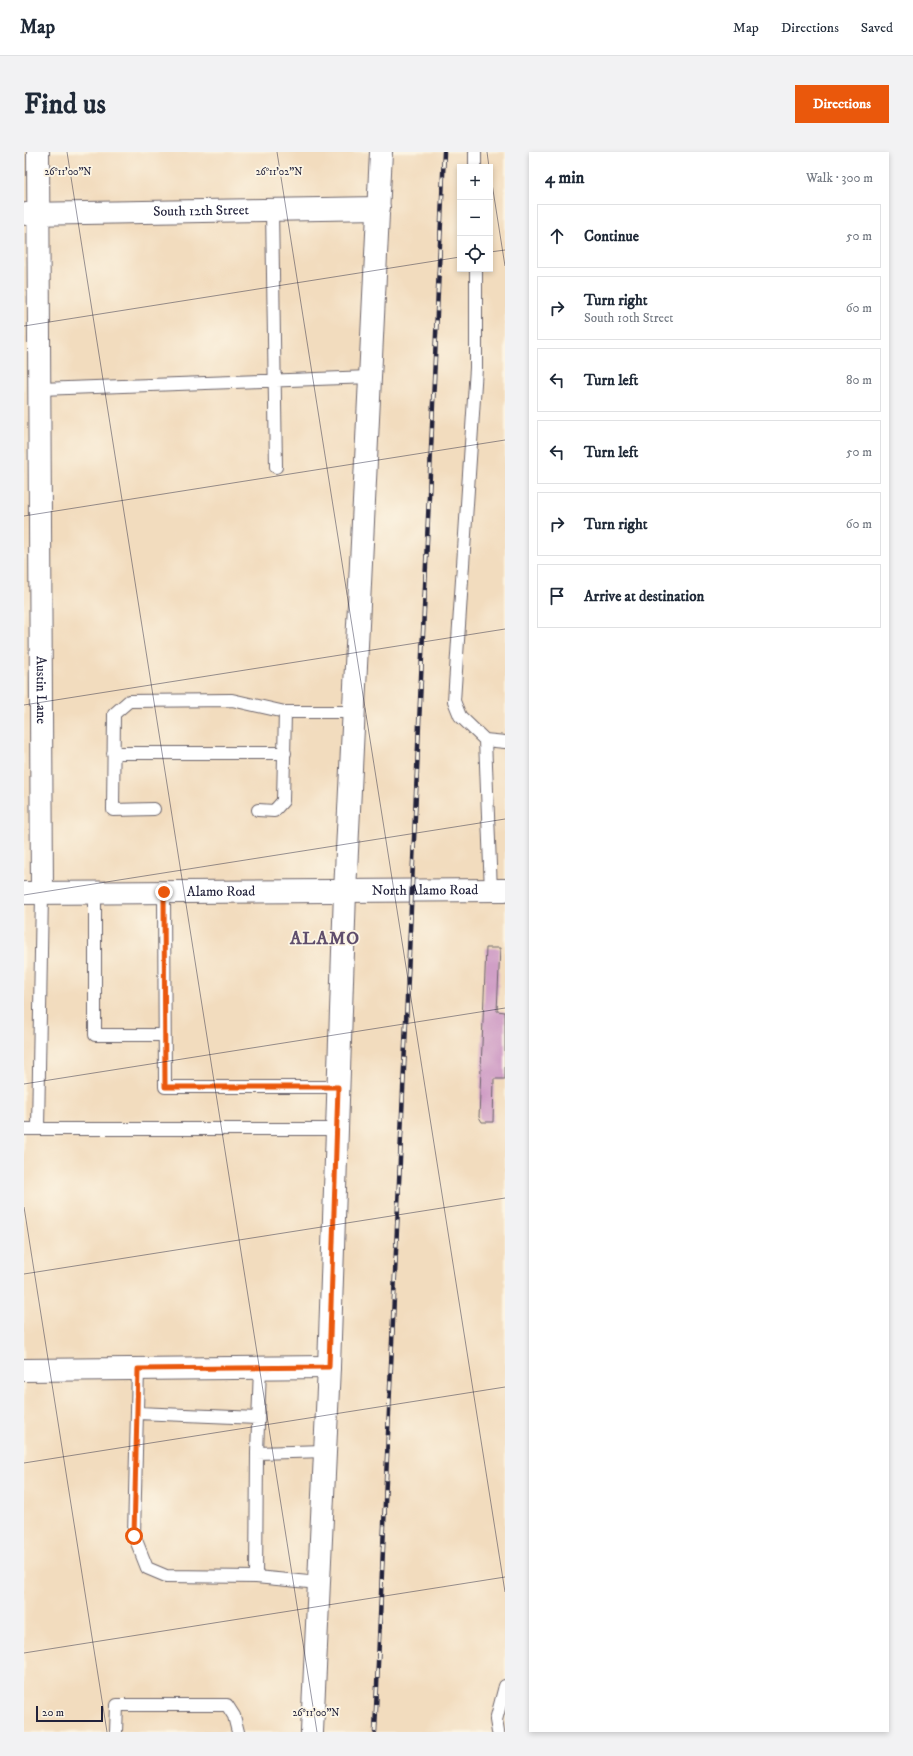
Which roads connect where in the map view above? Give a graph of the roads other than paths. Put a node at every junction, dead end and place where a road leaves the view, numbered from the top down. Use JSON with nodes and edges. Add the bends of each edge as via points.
{"nodes":[{"id":1,"x":38,"y":152,"type":"edge"},
{"id":2,"x":381,"y":152,"type":"edge"},
{"id":3,"x":475,"y":152,"type":"edge"},
{"id":4,"x":475,"y":164,"type":"edge"},
{"id":5,"x":378,"y":208,"type":"junction"},
{"id":6,"x":272,"y":210,"type":"junction"},
{"id":7,"x":32,"y":214,"type":"edge"},
{"id":8,"x":476,"y":272,"type":"edge"},
{"id":9,"x":370,"y":377,"type":"junction"},
{"id":10,"x":276,"y":380,"type":"junction"},
{"id":11,"x":40,"y":389,"type":"junction"},
{"id":12,"x":276,"y":467,"type":"dead end"},
{"id":13,"x":285,"y":712,"type":"junction"},
{"id":14,"x":354,"y":712,"type":"junction"},
{"id":15,"x":485,"y":740,"type":"junction"},
{"id":16,"x":505,"y":742,"type":"edge"},
{"id":17,"x":113,"y":753,"type":"junction"},
{"id":18,"x":285,"y":753,"type":"junction"},
{"id":19,"x":154,"y":809,"type":"dead end"},
{"id":20,"x":258,"y":810,"type":"dead end"},
{"id":21,"x":498,"y":890,"type":"edge"},
{"id":22,"x":95,"y":892,"type":"junction"},
{"id":23,"x":164,"y":892,"type":"junction"},
{"id":24,"x":345,"y":892,"type":"junction"},
{"id":25,"x":33,"y":893,"type":"edge"},
{"id":26,"x":164,"y":1035,"type":"junction"},
{"id":27,"x":338,"y":1087,"type":"junction"},
{"id":28,"x":24,"y":1129,"type":"edge"},
{"id":29,"x":38,"y":1129,"type":"junction"},
{"id":30,"x":337,"y":1129,"type":"junction"},
{"id":31,"x":329,"y":1367,"type":"junction"},
{"id":32,"x":260,"y":1368,"type":"junction"},
{"id":33,"x":138,"y":1369,"type":"junction"},
{"id":34,"x":24,"y":1370,"type":"edge"},
{"id":35,"x":137,"y":1413,"type":"junction"},
{"id":36,"x":258,"y":1418,"type":"junction"},
{"id":37,"x":325,"y":1451,"type":"junction"},
{"id":38,"x":256,"y":1453,"type":"junction"},
{"id":39,"x":256,"y":1577,"type":"junction"},
{"id":40,"x":319,"y":1583,"type":"junction"},
{"id":41,"x":505,"y":1686,"type":"edge"},
{"id":42,"x":116,"y":1732,"type":"edge"},
{"id":43,"x":238,"y":1732,"type":"edge"},
{"id":44,"x":312,"y":1732,"type":"edge"},
{"id":45,"x":498,"y":1732,"type":"edge"}],
"edges":[{"from":1,"to":7,"type":"main road","name":"Austin Lane"},
{"from":2,"to":5,"type":"main road"},
{"from":3,"to":4,"type":"lane"},
{"from":5,"to":6,"type":"main road","name":"South 12th Street"},
{"from":5,"to":9,"type":"main road"},
{"from":6,"to":7,"type":"main road","name":"South 12th Street"},
{"from":6,"to":10,"type":"lane"},
{"from":7,"to":11,"type":"main road","name":"Austin Lane"},
{"from":8,"to":15,"type":"lane","via":[[476,368],[454,700],[460,716]]},
{"from":9,"to":10,"type":"lane"},
{"from":9,"to":14,"type":"main road"},
{"from":10,"to":11,"type":"lane"},
{"from":10,"to":12,"type":"lane"},
{"from":11,"to":25,"type":"main road","name":"Austin Lane"},
{"from":13,"to":14,"type":"lane"},
{"from":13,"to":17,"type":"lane","via":[[232,700],[129,701],[114,714]]},
{"from":13,"to":18,"type":"lane"},
{"from":14,"to":24,"type":"main road"},
{"from":15,"to":16,"type":"lane"},
{"from":15,"to":21,"type":"lane"},
{"from":17,"to":18,"type":"lane"},
{"from":17,"to":19,"type":"lane","via":[[113,810]]},
{"from":18,"to":20,"type":"lane","via":[[283,801],[274,811]]},
{"from":21,"to":24,"type":"main road","name":"North Alamo Road"},
{"from":22,"to":23,"type":"main road","name":"Alamo Road"},
{"from":22,"to":25,"type":"main road","name":"Alamo Road"},
{"from":22,"to":26,"type":"lane","via":[[95,1035]]},
{"from":23,"to":24,"type":"main road","name":"Alamo Road"},
{"from":23,"to":26,"type":"lane"},
{"from":24,"to":27,"type":"main road"},
{"from":25,"to":29,"type":"lane"},
{"from":26,"to":27,"type":"lane","via":[[165,1087]]},
{"from":27,"to":30,"type":"main road"},
{"from":28,"to":29,"type":"lane"},
{"from":29,"to":30,"type":"lane"},
{"from":30,"to":31,"type":"main road"},
{"from":31,"to":32,"type":"main road"},
{"from":31,"to":37,"type":"main road"},
{"from":32,"to":33,"type":"main road"},
{"from":32,"to":36,"type":"lane"},
{"from":33,"to":34,"type":"main road"},
{"from":33,"to":35,"type":"lane"},
{"from":35,"to":36,"type":"lane"},
{"from":35,"to":39,"type":"lane","via":[[134,1536],[147,1568],[166,1576]]},
{"from":36,"to":38,"type":"lane"},
{"from":37,"to":38,"type":"lane"},
{"from":37,"to":40,"type":"main road"},
{"from":38,"to":39,"type":"lane"},
{"from":39,"to":40,"type":"lane"},
{"from":40,"to":44,"type":"main road"},
{"from":41,"to":45,"type":"lane","via":[[496,1720]]},
{"from":42,"to":43,"type":"lane","via":[[117,1705],[227,1705],[234,1716]]}]}
